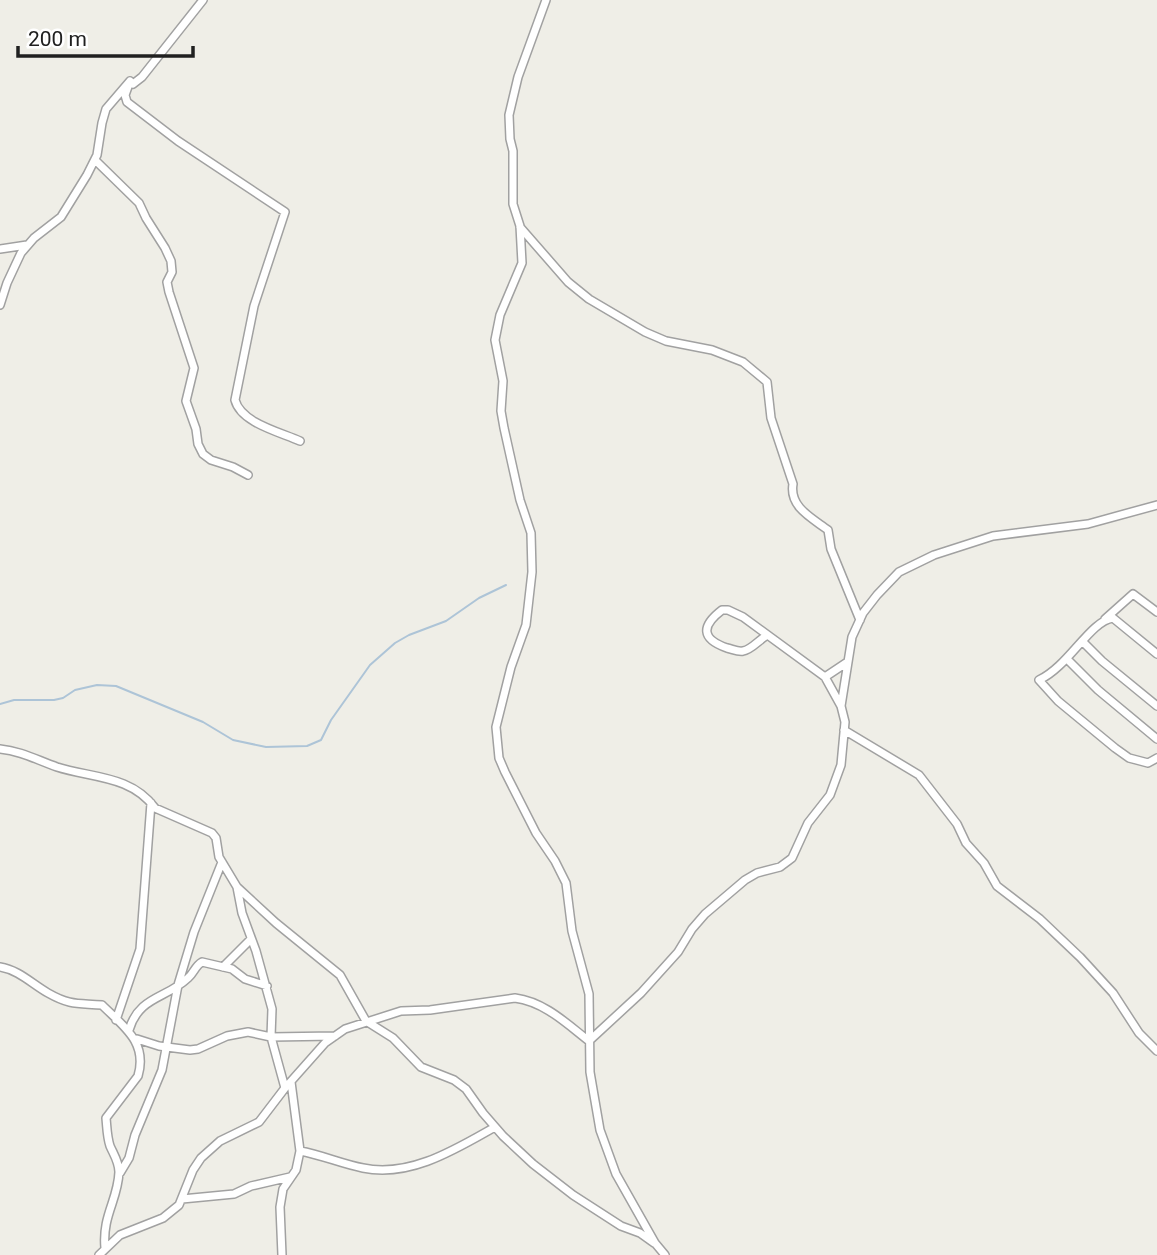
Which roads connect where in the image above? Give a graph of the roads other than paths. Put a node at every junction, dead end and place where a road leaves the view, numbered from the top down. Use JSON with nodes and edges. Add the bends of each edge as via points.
{"nodes":[{"id":1,"x":203,"y":0,"type":"edge"},
{"id":2,"x":546,"y":0,"type":"edge"},
{"id":3,"x":130,"y":81,"type":"junction"},
{"id":4,"x":95,"y":160,"type":"junction"},
{"id":5,"x":520,"y":226,"type":"junction"},
{"id":6,"x":27,"y":245,"type":"junction"},
{"id":7,"x":0,"y":249,"type":"edge"},
{"id":8,"x":0,"y":304,"type":"edge"},
{"id":9,"x":300,"y":441,"type":"dead end"},
{"id":10,"x":248,"y":475,"type":"dead end"},
{"id":11,"x":1157,"y":505,"type":"edge"},
{"id":12,"x":1157,"y":612,"type":"edge"},
{"id":13,"x":1105,"y":619,"type":"junction"},
{"id":14,"x":860,"y":620,"type":"junction"},
{"id":15,"x":766,"y":636,"type":"junction"},
{"id":16,"x":1083,"y":642,"type":"junction"},
{"id":17,"x":1157,"y":654,"type":"edge"},
{"id":18,"x":1067,"y":659,"type":"junction"},
{"id":19,"x":846,"y":663,"type":"junction"},
{"id":20,"x":825,"y":677,"type":"junction"},
{"id":21,"x":841,"y":706,"type":"junction"},
{"id":22,"x":1157,"y":706,"type":"edge"},
{"id":23,"x":844,"y":730,"type":"junction"},
{"id":24,"x":1157,"y":739,"type":"edge"},
{"id":25,"x":0,"y":749,"type":"edge"},
{"id":26,"x":1157,"y":758,"type":"edge"},
{"id":27,"x":151,"y":802,"type":"junction"},
{"id":28,"x":222,"y":862,"type":"junction"},
{"id":29,"x":237,"y":887,"type":"junction"},
{"id":30,"x":250,"y":940,"type":"junction"},
{"id":31,"x":0,"y":967,"type":"edge"},
{"id":32,"x":223,"y":967,"type":"junction"},
{"id":33,"x":178,"y":985,"type":"junction"},
{"id":34,"x":267,"y":986,"type":"junction"},
{"id":35,"x":116,"y":1020,"type":"junction"},
{"id":36,"x":366,"y":1021,"type":"junction"},
{"id":37,"x":129,"y":1030,"type":"junction"},
{"id":38,"x":134,"y":1037,"type":"junction"},
{"id":39,"x":271,"y":1037,"type":"junction"},
{"id":40,"x":336,"y":1037,"type":"junction"},
{"id":41,"x":589,"y":1041,"type":"junction"},
{"id":42,"x":167,"y":1048,"type":"junction"},
{"id":43,"x":1157,"y":1051,"type":"edge"},
{"id":44,"x":288,"y":1085,"type":"junction"},
{"id":45,"x":495,"y":1127,"type":"junction"},
{"id":46,"x":300,"y":1151,"type":"junction"},
{"id":47,"x":118,"y":1177,"type":"junction"},
{"id":48,"x":292,"y":1177,"type":"junction"},
{"id":49,"x":182,"y":1199,"type":"junction"},
{"id":50,"x":654,"y":1243,"type":"junction"},
{"id":51,"x":105,"y":1248,"type":"junction"},
{"id":52,"x":99,"y":1255,"type":"edge"},
{"id":53,"x":282,"y":1255,"type":"edge"},
{"id":54,"x":665,"y":1255,"type":"edge"}],
"edges":[{"from":1,"to":3,"type":"street","via":[[163,54],[142,77]]},
{"from":2,"to":5,"type":"street","via":[[509,115],[513,204]]},
{"from":3,"to":4,"type":"street","via":[[106,109]]},
{"from":3,"to":9,"type":"street","via":[[127,102],[285,212],[254,306],[235,400],[248,417]]},
{"from":4,"to":6,"type":"street","via":[[61,217]]},
{"from":4,"to":10,"type":"street","via":[[139,203],[171,261],[169,292],[194,368],[186,401],[203,454]]},
{"from":5,"to":14,"type":"street","via":[[568,282],[589,299],[666,341],[743,362],[767,382],[771,418],[793,484],[792,494],[812,519],[828,530],[831,549]]},
{"from":5,"to":41,"type":"street","via":[[522,263],[500,315],[495,340],[503,381],[504,428],[531,533],[531,572],[526,625],[496,727],[505,772],[566,883],[572,931],[589,994]]},
{"from":6,"to":7,"type":"street"},
{"from":6,"to":8,"type":"street"},
{"from":11,"to":14,"type":"street","via":[[1088,524],[993,536],[934,555],[899,572]]},
{"from":12,"to":13,"type":"street","via":[[1133,594]]},
{"from":13,"to":16,"type":"street"},
{"from":13,"to":17,"type":"street","via":[[1113,618]]},
{"from":14,"to":19,"type":"street"},
{"from":15,"to":15,"type":"street","via":[[741,651],[714,643],[706,630],[724,610],[750,621]]},
{"from":15,"to":20,"type":"street"},
{"from":16,"to":18,"type":"street"},
{"from":16,"to":22,"type":"street"},
{"from":18,"to":24,"type":"street"},
{"from":18,"to":26,"type":"street","via":[[1039,680],[1129,758],[1148,763]]},
{"from":19,"to":20,"type":"street"},
{"from":19,"to":21,"type":"street"},
{"from":20,"to":21,"type":"street"},
{"from":21,"to":23,"type":"street"},
{"from":23,"to":41,"type":"street","via":[[837,779],[792,858],[745,880],[705,914],[641,993]]},
{"from":23,"to":43,"type":"street","via":[[919,775],[997,886],[1080,957]]},
{"from":25,"to":27,"type":"street","via":[[111,778]]},
{"from":27,"to":28,"type":"street","via":[[155,808],[212,833]]},
{"from":27,"to":35,"type":"street","via":[[140,949]]},
{"from":28,"to":29,"type":"street"},
{"from":28,"to":33,"type":"street"},
{"from":29,"to":30,"type":"street"},
{"from":29,"to":36,"type":"street","via":[[340,975]]},
{"from":30,"to":32,"type":"street"},
{"from":30,"to":34,"type":"street"},
{"from":31,"to":35,"type":"street","via":[[70,1003],[102,1005]]},
{"from":32,"to":33,"type":"street","via":[[202,962]]},
{"from":32,"to":34,"type":"street"},
{"from":33,"to":37,"type":"street","via":[[143,1006]]},
{"from":33,"to":42,"type":"street"},
{"from":34,"to":39,"type":"street","via":[[273,1017]]},
{"from":35,"to":37,"type":"street"},
{"from":36,"to":40,"type":"street","via":[[345,1028]]},
{"from":36,"to":41,"type":"street","via":[[401,1011],[516,998],[540,1006]]},
{"from":36,"to":45,"type":"street","via":[[393,1038],[421,1067],[466,1089]]},
{"from":37,"to":38,"type":"street"},
{"from":38,"to":42,"type":"street"},
{"from":38,"to":47,"type":"street","via":[[141,1068],[106,1118]]},
{"from":39,"to":40,"type":"street"},
{"from":39,"to":42,"type":"street","via":[[248,1032],[198,1049]]},
{"from":39,"to":44,"type":"street"},
{"from":40,"to":44,"type":"street","via":[[325,1043]]},
{"from":41,"to":50,"type":"street","via":[[600,1130],[611,1164]]},
{"from":42,"to":47,"type":"street","via":[[129,1158]]},
{"from":44,"to":46,"type":"street"},
{"from":44,"to":49,"type":"street","via":[[259,1122],[211,1148],[193,1170]]},
{"from":45,"to":46,"type":"street","via":[[449,1153],[395,1170],[365,1169]]},
{"from":45,"to":50,"type":"street","via":[[525,1158],[573,1195]]},
{"from":46,"to":48,"type":"street"},
{"from":47,"to":51,"type":"street","via":[[105,1221]]},
{"from":48,"to":49,"type":"street","via":[[234,1194]]},
{"from":48,"to":53,"type":"street","via":[[280,1207]]},
{"from":49,"to":51,"type":"street","via":[[163,1218],[120,1235]]},
{"from":50,"to":54,"type":"street"},
{"from":51,"to":52,"type":"street"}]}
